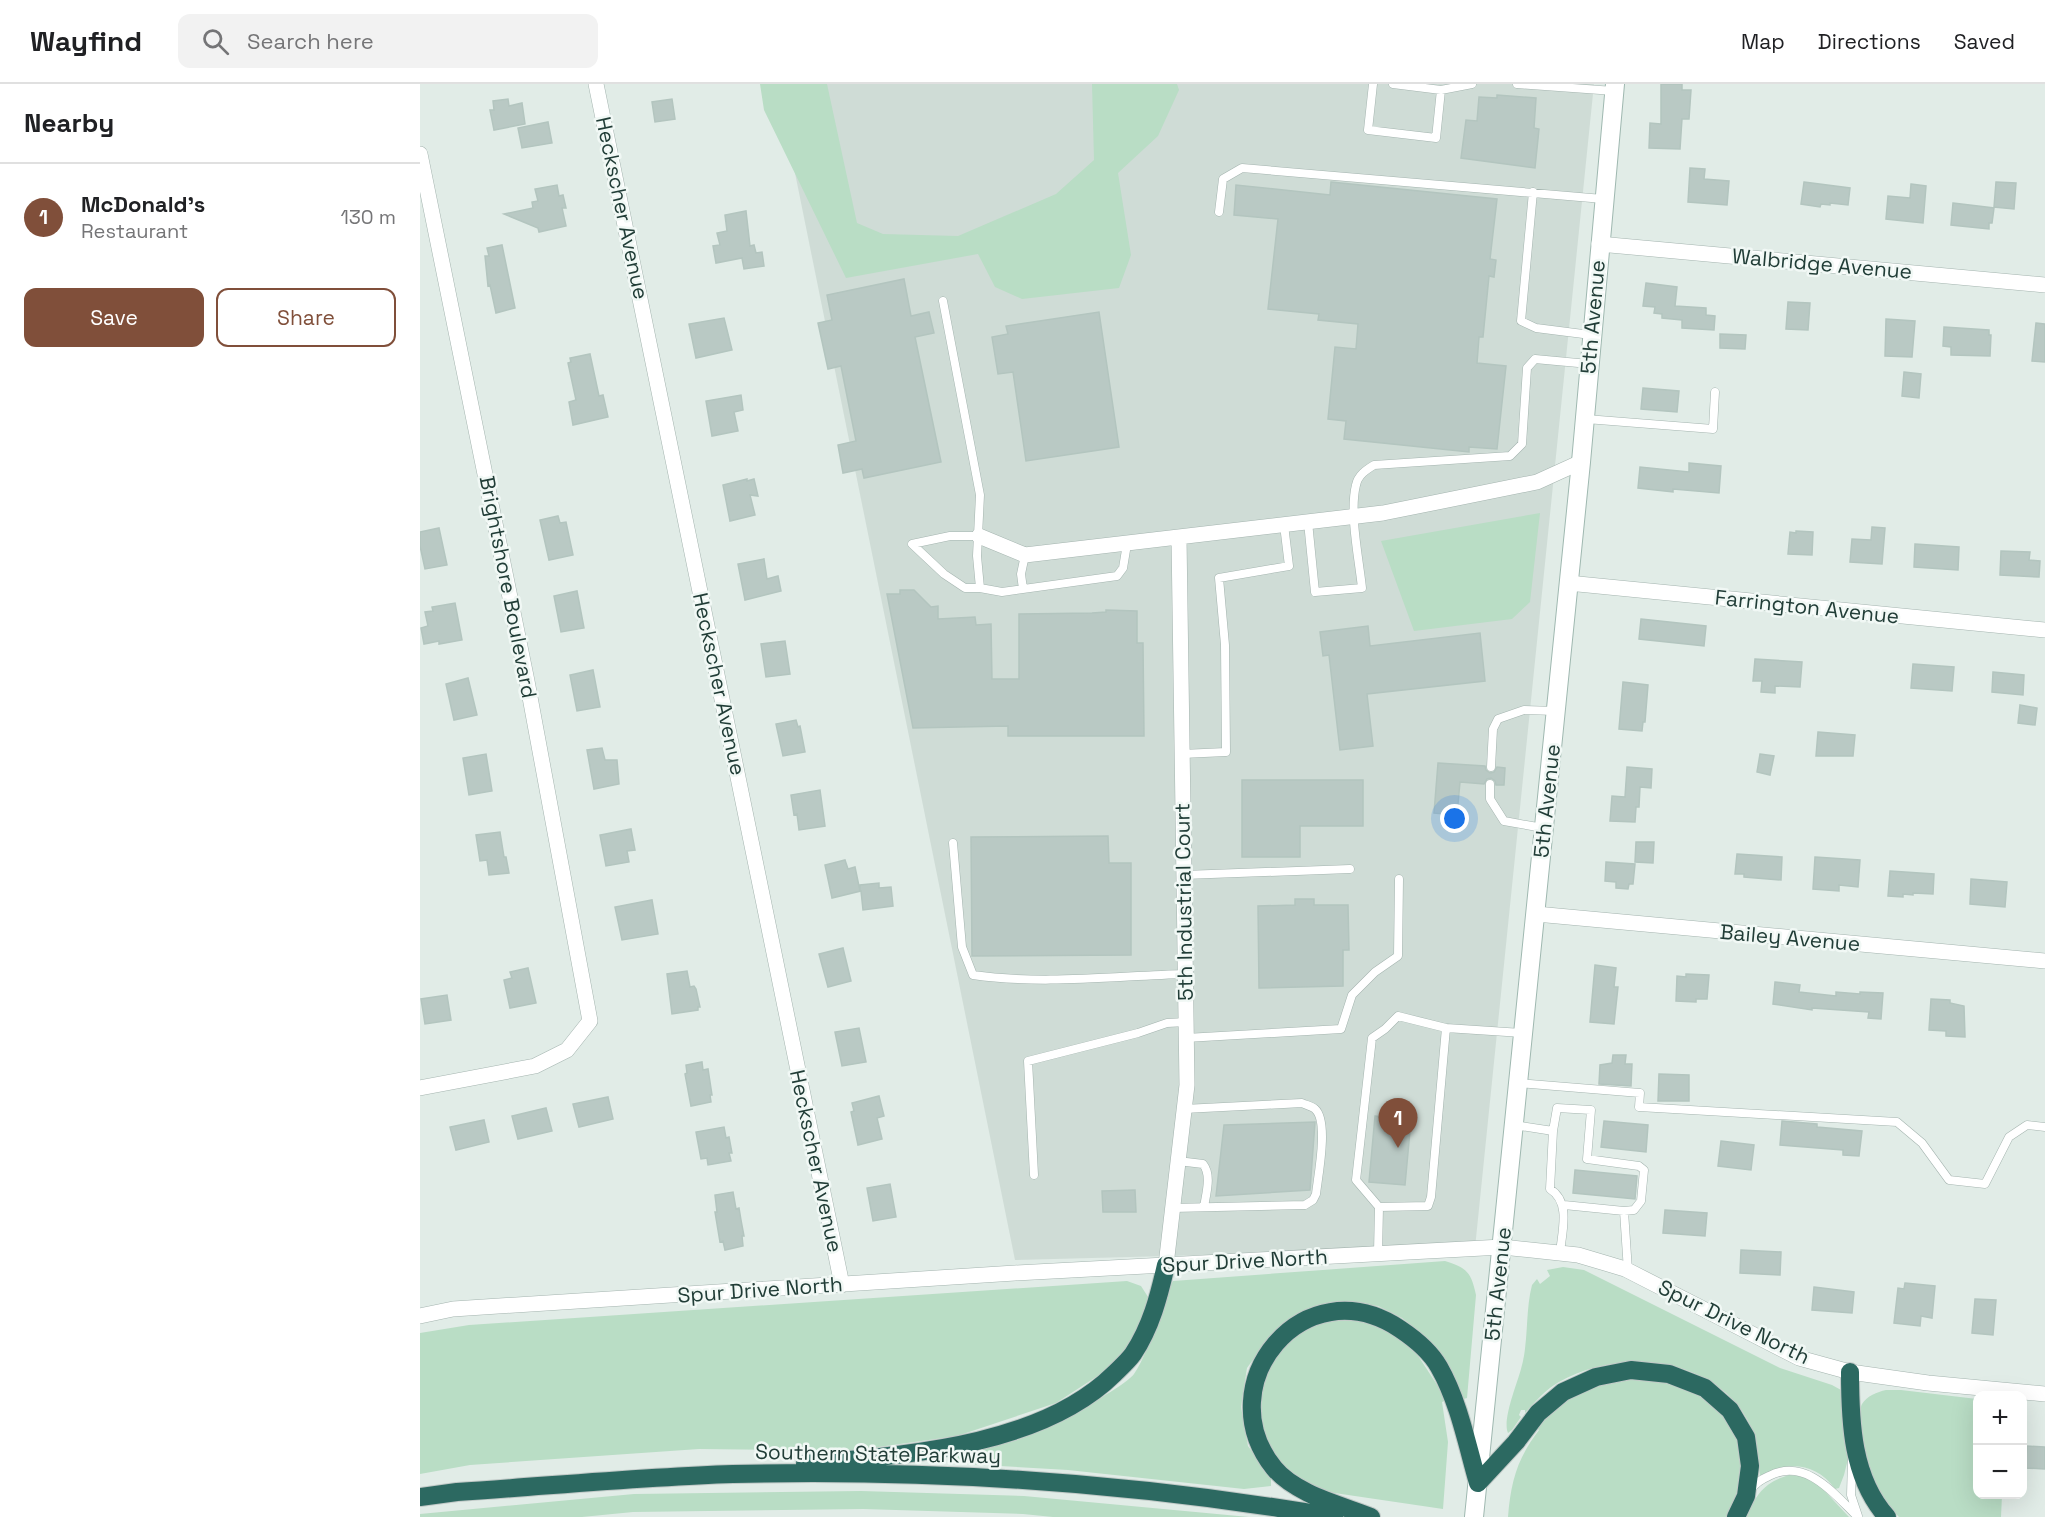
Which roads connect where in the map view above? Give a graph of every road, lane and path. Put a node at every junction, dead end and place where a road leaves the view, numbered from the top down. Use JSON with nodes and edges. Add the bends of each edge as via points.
{"nodes":[{"id":1,"x":596,"y":84,"type":"edge"},
{"id":2,"x":1373,"y":84,"type":"edge"},
{"id":3,"x":1393,"y":84,"type":"edge"},
{"id":4,"x":1472,"y":84,"type":"edge"},
{"id":5,"x":1517,"y":84,"type":"edge"},
{"id":6,"x":1615,"y":87,"type":"edge"},
{"id":7,"x":1441,"y":90,"type":"junction"},
{"id":8,"x":420,"y":154,"type":"edge"},
{"id":9,"x":1533,"y":192,"type":"junction"},
{"id":10,"x":1603,"y":199,"type":"junction"},
{"id":11,"x":1219,"y":212,"type":"dead end"},
{"id":12,"x":1599,"y":244,"type":"junction"},
{"id":13,"x":2045,"y":285,"type":"edge"},
{"id":14,"x":943,"y":301,"type":"dead end"},
{"id":15,"x":1591,"y":335,"type":"junction"},
{"id":16,"x":1589,"y":364,"type":"junction"},
{"id":17,"x":1715,"y":392,"type":"dead end"},
{"id":18,"x":1584,"y":419,"type":"junction"},
{"id":19,"x":1581,"y":462,"type":"junction"},
{"id":20,"x":1354,"y":517,"type":"junction"},
{"id":21,"x":1308,"y":522,"type":"junction"},
{"id":22,"x":1284,"y":525,"type":"junction"},
{"id":23,"x":979,"y":536,"type":"junction"},
{"id":24,"x":1179,"y":538,"type":"junction"},
{"id":25,"x":1127,"y":544,"type":"junction"},
{"id":26,"x":1025,"y":555,"type":"junction"},
{"id":27,"x":1568,"y":583,"type":"junction"},
{"id":28,"x":980,"y":588,"type":"junction"},
{"id":29,"x":1023,"y":589,"type":"junction"},
{"id":30,"x":2045,"y":630,"type":"edge"},
{"id":31,"x":1556,"y":711,"type":"junction"},
{"id":32,"x":1182,"y":754,"type":"junction"},
{"id":33,"x":1491,"y":767,"type":"dead end"},
{"id":34,"x":1490,"y":784,"type":"dead end"},
{"id":35,"x":1544,"y":828,"type":"junction"},
{"id":36,"x":953,"y":843,"type":"dead end"},
{"id":37,"x":1350,"y":869,"type":"dead end"},
{"id":38,"x":1184,"y":875,"type":"junction"},
{"id":39,"x":1399,"y":879,"type":"dead end"},
{"id":40,"x":1536,"y":914,"type":"junction"},
{"id":41,"x":2045,"y":961,"type":"edge"},
{"id":42,"x":1185,"y":974,"type":"junction"},
{"id":43,"x":1186,"y":1022,"type":"junction"},
{"id":44,"x":1446,"y":1028,"type":"junction"},
{"id":45,"x":1524,"y":1033,"type":"junction"},
{"id":46,"x":1186,"y":1038,"type":"junction"},
{"id":47,"x":1519,"y":1083,"type":"junction"},
{"id":48,"x":420,"y":1088,"type":"edge"},
{"id":49,"x":1184,"y":1109,"type":"junction"},
{"id":50,"x":1514,"y":1125,"type":"junction"},
{"id":51,"x":2045,"y":1127,"type":"edge"},
{"id":52,"x":1553,"y":1131,"type":"junction"},
{"id":53,"x":1178,"y":1161,"type":"junction"},
{"id":54,"x":1034,"y":1174,"type":"dead end"},
{"id":55,"x":1564,"y":1205,"type":"junction"},
{"id":56,"x":1379,"y":1206,"type":"junction"},
{"id":57,"x":1204,"y":1207,"type":"junction"},
{"id":58,"x":1172,"y":1208,"type":"junction"},
{"id":59,"x":1624,"y":1211,"type":"junction"},
{"id":60,"x":1502,"y":1247,"type":"junction"},
{"id":61,"x":1378,"y":1253,"type":"junction"},
{"id":62,"x":1560,"y":1253,"type":"junction"},
{"id":63,"x":1166,"y":1265,"type":"junction"},
{"id":64,"x":1628,"y":1271,"type":"junction"},
{"id":65,"x":842,"y":1285,"type":"junction"},
{"id":66,"x":420,"y":1316,"type":"edge"},
{"id":67,"x":1850,"y":1372,"type":"junction"},
{"id":68,"x":2045,"y":1394,"type":"edge"},
{"id":69,"x":1853,"y":1437,"type":"junction"},
{"id":70,"x":596,"y":1483,"type":"junction"},
{"id":71,"x":1478,"y":1483,"type":"junction"},
{"id":72,"x":1746,"y":1496,"type":"junction"},
{"id":73,"x":420,"y":1497,"type":"edge"},
{"id":74,"x":1334,"y":1517,"type":"edge"},
{"id":75,"x":1371,"y":1517,"type":"edge"},
{"id":76,"x":1474,"y":1517,"type":"edge"},
{"id":77,"x":1736,"y":1517,"type":"edge"},
{"id":78,"x":1858,"y":1517,"type":"edge"},
{"id":79,"x":1887,"y":1517,"type":"edge"}],
"edges":[{"from":1,"to":65,"type":"street","name":"Heckscher Avenue"},
{"from":2,"to":7,"type":"lane","via":[[1368,130],[1436,138]]},
{"from":3,"to":7,"type":"lane"},
{"from":4,"to":7,"type":"lane"},
{"from":5,"to":6,"type":"lane"},
{"from":6,"to":10,"type":"main road","name":"5th Avenue"},
{"from":8,"to":48,"type":"street","name":"Brightshore Boulevard","via":[[527,681],[590,1021],[567,1050],[535,1066]]},
{"from":9,"to":10,"type":"lane"},
{"from":9,"to":11,"type":"lane","via":[[1242,168],[1223,179]]},
{"from":9,"to":15,"type":"lane","via":[[1521,321],[1536,328]]},
{"from":10,"to":12,"type":"main road","name":"5th Avenue"},
{"from":12,"to":13,"type":"street","name":"Walbridge Avenue"},
{"from":12,"to":15,"type":"main road","name":"5th Avenue"},
{"from":14,"to":23,"type":"lane","via":[[980,495]]},
{"from":15,"to":16,"type":"main road","name":"5th Avenue"},
{"from":16,"to":18,"type":"main road","name":"5th Avenue"},
{"from":16,"to":20,"type":"lane","via":[[1535,359],[1527,368],[1522,444],[1510,456],[1374,465],[1362,473],[1356,485]]},
{"from":17,"to":18,"type":"lane","via":[[1713,429]]},
{"from":18,"to":19,"type":"main road","name":"5th Avenue"},
{"from":19,"to":20,"type":"street","via":[[1537,482]]},
{"from":19,"to":27,"type":"main road","name":"5th Avenue"},
{"from":20,"to":21,"type":"street"},
{"from":20,"to":21,"type":"lane","via":[[1362,588],[1315,592]]},
{"from":21,"to":22,"type":"street"},
{"from":22,"to":24,"type":"street"},
{"from":22,"to":32,"type":"lane","via":[[1289,566],[1219,578],[1227,752]]},
{"from":23,"to":26,"type":"street"},
{"from":23,"to":28,"type":"lane"},
{"from":23,"to":28,"type":"lane","via":[[950,536],[912,544],[965,588]]},
{"from":24,"to":25,"type":"street"},
{"from":24,"to":32,"type":"street","name":"5th Industrial Court"},
{"from":25,"to":26,"type":"street"},
{"from":25,"to":29,"type":"lane","via":[[1123,568],[1117,576]]},
{"from":26,"to":29,"type":"lane"},
{"from":27,"to":30,"type":"street","name":"Farrington Avenue"},
{"from":27,"to":31,"type":"main road","name":"5th Avenue"},
{"from":28,"to":29,"type":"lane","via":[[1002,592]]},
{"from":31,"to":33,"type":"lane","via":[[1524,711],[1498,719],[1493,729]]},
{"from":31,"to":35,"type":"main road","name":"5th Avenue"},
{"from":32,"to":38,"type":"street","name":"5th Industrial Court"},
{"from":34,"to":35,"type":"lane","via":[[1490,799],[1504,821]]},
{"from":35,"to":40,"type":"main road","name":"5th Avenue"},
{"from":36,"to":42,"type":"lane","via":[[962,947],[973,975],[1046,979]]},
{"from":37,"to":38,"type":"lane"},
{"from":38,"to":42,"type":"street","name":"5th Industrial Court"},
{"from":39,"to":46,"type":"lane","via":[[1398,956],[1352,995],[1341,1029]]},
{"from":40,"to":41,"type":"street","name":"Bailey Avenue"},
{"from":40,"to":45,"type":"main road","name":"5th Avenue"},
{"from":42,"to":43,"type":"street","name":"5th Industrial Court"},
{"from":43,"to":46,"type":"street","name":"5th Industrial Court"},
{"from":43,"to":54,"type":"lane","via":[[1167,1023],[1028,1061]]},
{"from":44,"to":45,"type":"lane"},
{"from":44,"to":56,"type":"lane","via":[[1428,1206]]},
{"from":44,"to":56,"type":"lane","via":[[1398,1016],[1372,1038],[1356,1180]]},
{"from":45,"to":47,"type":"main road","name":"5th Avenue"},
{"from":46,"to":49,"type":"street","name":"5th Industrial Court"},
{"from":47,"to":50,"type":"main road","name":"5th Avenue"},
{"from":47,"to":51,"type":"lane","via":[[1640,1094],[1639,1107],[1898,1122],[1922,1143],[1949,1180],[1985,1184],[2009,1137],[2027,1125]]},
{"from":49,"to":53,"type":"street","name":"5th Industrial Court"},
{"from":49,"to":57,"type":"lane","via":[[1302,1103],[1320,1115],[1313,1200],[1305,1204]]},
{"from":50,"to":52,"type":"lane"},
{"from":50,"to":60,"type":"main road","name":"5th Avenue"},
{"from":52,"to":55,"type":"lane","via":[[1550,1189]]},
{"from":52,"to":59,"type":"lane","via":[[1557,1108],[1591,1110],[1587,1159],[1644,1170],[1641,1201],[1634,1210]]},
{"from":53,"to":57,"type":"lane","via":[[1206,1167]]},
{"from":53,"to":58,"type":"street","name":"5th Industrial Court"},
{"from":55,"to":59,"type":"lane"},
{"from":55,"to":62,"type":"lane"},
{"from":56,"to":61,"type":"lane"},
{"from":57,"to":58,"type":"lane"},
{"from":58,"to":63,"type":"street","name":"5th Industrial Court"},
{"from":59,"to":64,"type":"lane"},
{"from":60,"to":61,"type":"street","name":"Spur Drive North"},
{"from":60,"to":62,"type":"street","name":"Spur Drive North"},
{"from":60,"to":71,"type":"main road","name":"5th Avenue"},
{"from":61,"to":63,"type":"street","name":"Spur Drive North"},
{"from":62,"to":64,"type":"street","name":"Spur Drive North"},
{"from":63,"to":65,"type":"street","name":"Spur Drive North"},
{"from":63,"to":70,"type":"highway","via":[[1148,1327],[1132,1356],[1103,1384],[1065,1410],[1021,1428],[898,1455]]},
{"from":64,"to":67,"type":"street","name":"Spur Drive North","via":[[1799,1358]]},
{"from":65,"to":66,"type":"street","name":"Spur Drive North","via":[[453,1309]]},
{"from":67,"to":68,"type":"street","name":"Spur Drive North"},
{"from":67,"to":69,"type":"highway"},
{"from":69,"to":78,"type":"lane","via":[[1851,1495]]},
{"from":69,"to":79,"type":"highway","via":[[1861,1473]]},
{"from":70,"to":73,"type":"highway","name":"Southern State Parkway"},
{"from":70,"to":74,"type":"highway","name":"Southern State Parkway","via":[[732,1474],[883,1474],[1148,1490]]},
{"from":71,"to":72,"type":"highway","via":[[1538,1413],[1563,1392],[1596,1377],[1630,1370],[1669,1374],[1705,1388],[1730,1410],[1746,1437],[1750,1466]]},
{"from":71,"to":75,"type":"highway","via":[[1453,1395],[1438,1365],[1417,1340],[1389,1322],[1357,1311],[1322,1312],[1293,1327],[1271,1347],[1259,1370],[1253,1395],[1253,1421],[1261,1448],[1275,1470],[1297,1488]]},
{"from":71,"to":76,"type":"main road","name":"5th Avenue"},
{"from":72,"to":77,"type":"highway"},
{"from":72,"to":78,"type":"lane","via":[[1754,1485],[1775,1473],[1809,1473]]}]}
